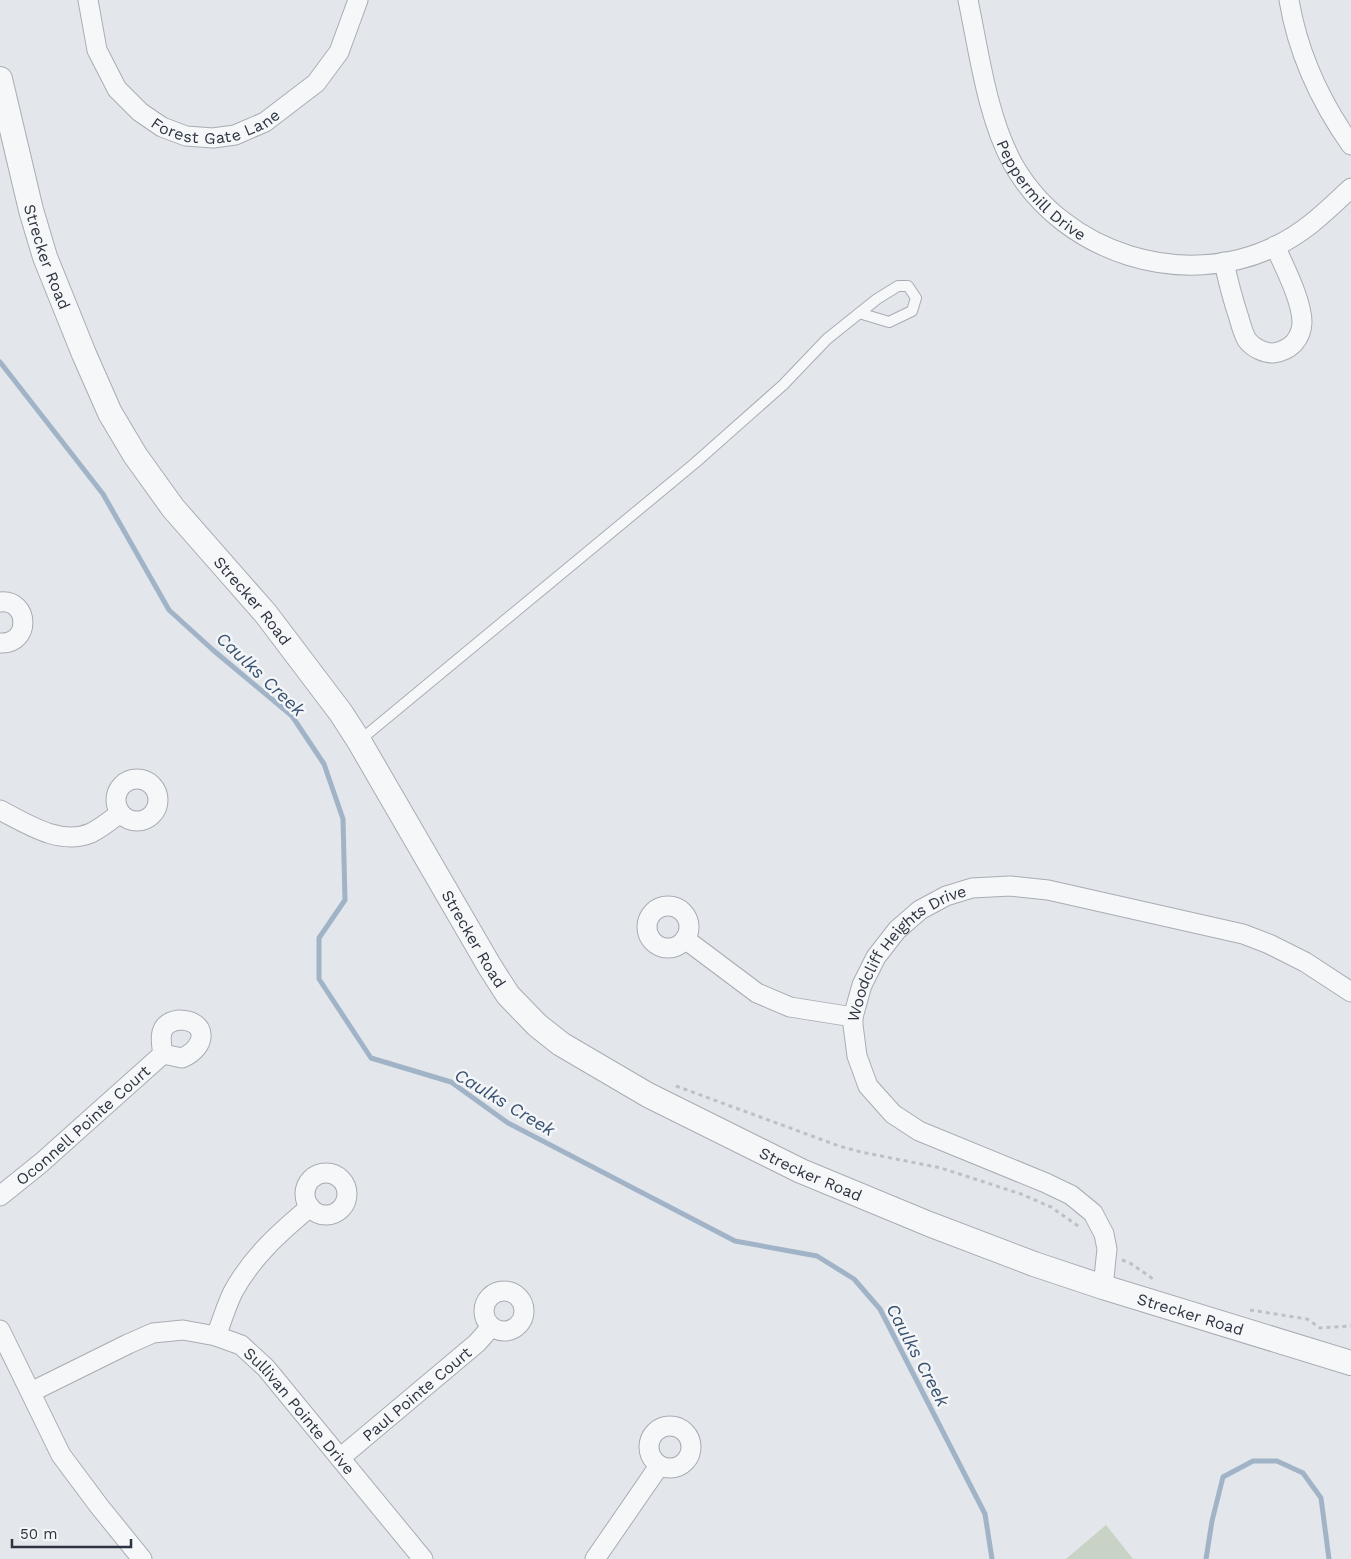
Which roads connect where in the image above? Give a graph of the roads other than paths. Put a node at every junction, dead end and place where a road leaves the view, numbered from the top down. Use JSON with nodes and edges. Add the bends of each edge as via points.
{"nodes":[{"id":1,"x":88,"y":0,"type":"edge"},
{"id":2,"x":358,"y":0,"type":"edge"},
{"id":3,"x":968,"y":0,"type":"edge"},
{"id":4,"x":1289,"y":0,"type":"edge"},
{"id":5,"x":2,"y":92,"type":"edge"},
{"id":6,"x":1351,"y":145,"type":"edge"},
{"id":7,"x":1351,"y":188,"type":"edge"},
{"id":8,"x":1275,"y":246,"type":"junction"},
{"id":9,"x":1224,"y":262,"type":"junction"},
{"id":10,"x":859,"y":313,"type":"junction"},
{"id":11,"x":0,"y":602,"type":"edge"},
{"id":12,"x":0,"y":643,"type":"edge"},
{"id":13,"x":359,"y":741,"type":"junction"},
{"id":14,"x":0,"y":810,"type":"edge"},
{"id":15,"x":120,"y":813,"type":"dead end"},
{"id":16,"x":685,"y":939,"type":"dead end"},
{"id":17,"x":1351,"y":992,"type":"edge"},
{"id":18,"x":853,"y":1017,"type":"junction"},
{"id":19,"x":163,"y":1054,"type":"dead end"},
{"id":20,"x":0,"y":1196,"type":"edge"},
{"id":21,"x":310,"y":1207,"type":"dead end"},
{"id":22,"x":1102,"y":1288,"type":"junction"},
{"id":23,"x":491,"y":1327,"type":"dead end"},
{"id":24,"x":0,"y":1330,"type":"edge"},
{"id":25,"x":216,"y":1336,"type":"junction"},
{"id":26,"x":1351,"y":1363,"type":"edge"},
{"id":27,"x":31,"y":1392,"type":"junction"},
{"id":28,"x":340,"y":1458,"type":"junction"},
{"id":29,"x":659,"y":1466,"type":"dead end"},
{"id":30,"x":142,"y":1559,"type":"edge"},
{"id":31,"x":423,"y":1559,"type":"edge"},
{"id":32,"x":595,"y":1559,"type":"edge"}],
"edges":[{"from":1,"to":2,"type":"street","name":"Forest Gate Lane","via":[[97,50],[118,89],[140,112],[162,126],[186,136],[213,138],[235,135],[265,122],[316,83],[339,52]]},
{"from":3,"to":9,"type":"street","name":"Peppermill Drive","via":[[1002,141],[1022,177],[1042,202],[1084,236],[1123,254],[1150,262],[1179,265]]},
{"from":4,"to":6,"type":"street","via":[[1308,72]]},
{"from":5,"to":13,"type":"street","name":"Strecker Road","via":[[42,249],[110,413],[135,455],[174,508],[266,614]]},
{"from":7,"to":8,"type":"street","name":"Peppermill Drive","via":[[1315,222]]},
{"from":8,"to":9,"type":"street","name":"Peppermill Drive"},
{"from":8,"to":9,"type":"street","via":[[1290,278],[1302,323],[1298,338],[1283,351],[1262,351],[1247,339]]},
{"from":10,"to":10,"type":"lane","via":[[898,286],[908,286],[916,298],[912,312],[889,322]]},
{"from":10,"to":13,"type":"lane","via":[[827,338],[783,385],[695,463]]},
{"from":11,"to":12,"type":"street","via":[[17,607],[23,626],[17,638]]},
{"from":13,"to":22,"type":"street","name":"Strecker Road","via":[[490,968],[508,995],[561,1044],[648,1095],[810,1175],[929,1224]]},
{"from":14,"to":15,"type":"street","via":[[55,836],[74,837],[90,833]]},
{"from":16,"to":18,"type":"street","via":[[757,993],[790,1006]]},
{"from":17,"to":18,"type":"street","name":"Woodcliff Heights Drive","via":[[1305,962],[1243,934],[1048,890],[1010,886],[972,888],[946,896],[920,910],[897,930],[876,957],[862,985]]},
{"from":18,"to":22,"type":"street","name":"Woodcliff Heights Drive","via":[[857,1056],[868,1086],[893,1114],[919,1131],[1046,1182],[1071,1195],[1093,1213],[1104,1234],[1107,1249]]},
{"from":19,"to":20,"type":"street","name":"Oconnell Pointe Court"},
{"from":21,"to":25,"type":"street","via":[[264,1247],[245,1272],[232,1294]]},
{"from":22,"to":26,"type":"street","name":"Strecker Road"},
{"from":23,"to":28,"type":"street","name":"Paul Pointe Court","via":[[478,1342]]},
{"from":24,"to":27,"type":"street"},
{"from":25,"to":27,"type":"street","name":"Sullivan Pointe Drive","via":[[183,1330],[153,1333]]},
{"from":25,"to":28,"type":"street","name":"Sullivan Pointe Drive","via":[[241,1345],[266,1368]]},
{"from":27,"to":30,"type":"street","via":[[61,1455]]},
{"from":28,"to":31,"type":"street","name":"Sullivan Pointe Drive"},
{"from":29,"to":32,"type":"street"}]}
